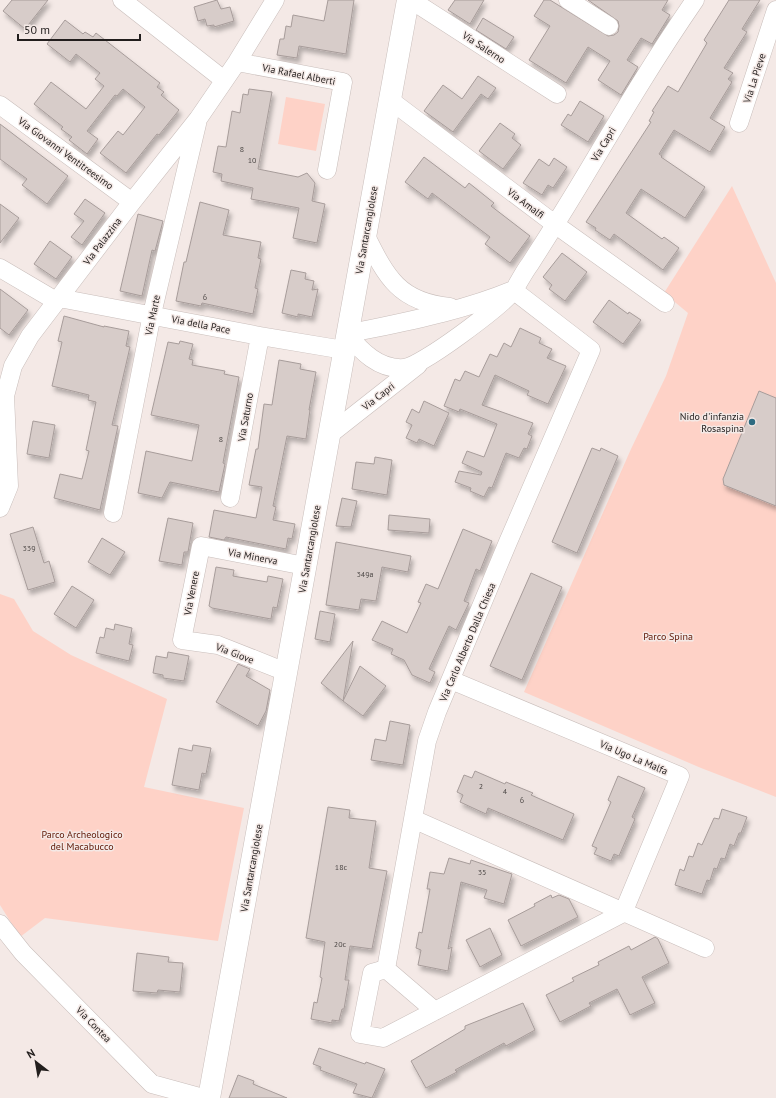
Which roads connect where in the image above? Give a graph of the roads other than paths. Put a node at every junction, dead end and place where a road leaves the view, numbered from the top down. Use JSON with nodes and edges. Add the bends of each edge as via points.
{"nodes":[{"id":1,"x":122,"y":0,"type":"edge"},
{"id":2,"x":409,"y":0,"type":"edge"},
{"id":3,"x":568,"y":0,"type":"edge"},
{"id":4,"x":695,"y":0,"type":"edge"},
{"id":5,"x":273,"y":1,"type":"edge"},
{"id":6,"x":776,"y":10,"type":"edge"},
{"id":7,"x":609,"y":26,"type":"dead end"},
{"id":8,"x":237,"y":62,"type":"junction"},
{"id":9,"x":224,"y":80,"type":"junction"},
{"id":10,"x":557,"y":94,"type":"dead end"},
{"id":11,"x":390,"y":100,"type":"junction"},
{"id":12,"x":0,"y":105,"type":"edge"},
{"id":13,"x":198,"y":119,"type":"junction"},
{"id":14,"x":739,"y":123,"type":"dead end"},
{"id":15,"x":327,"y":170,"type":"dead end"},
{"id":16,"x":132,"y":202,"type":"junction"},
{"id":17,"x":556,"y":224,"type":"junction"},
{"id":18,"x":365,"y":234,"type":"junction"},
{"id":19,"x":0,"y":268,"type":"edge"},
{"id":20,"x":516,"y":286,"type":"junction"},
{"id":21,"x":58,"y":299,"type":"junction"},
{"id":22,"x":665,"y":303,"type":"dead end"},
{"id":23,"x":460,"y":308,"type":"junction"},
{"id":24,"x":152,"y":314,"type":"junction"},
{"id":25,"x":260,"y":336,"type":"junction"},
{"id":26,"x":345,"y":342,"type":"junction"},
{"id":27,"x":428,"y":358,"type":"junction"},
{"id":28,"x":329,"y":434,"type":"junction"},
{"id":29,"x":230,"y":498,"type":"dead end"},
{"id":30,"x":0,"y":508,"type":"edge"},
{"id":31,"x":113,"y":513,"type":"dead end"},
{"id":32,"x":201,"y":546,"type":"joint"},
{"id":33,"x":305,"y":566,"type":"junction"},
{"id":34,"x":182,"y":640,"type":"joint"},
{"id":35,"x":286,"y":672,"type":"junction"},
{"id":36,"x":451,"y":680,"type":"junction"},
{"id":37,"x":413,"y":819,"type":"junction"},
{"id":38,"x":623,"y":913,"type":"junction"},
{"id":39,"x":0,"y":924,"type":"edge"},
{"id":40,"x":705,"y":948,"type":"dead end"},
{"id":41,"x":386,"y":969,"type":"junction"},
{"id":42,"x":435,"y":1011,"type":"junction"},
{"id":43,"x":203,"y":1098,"type":"edge"},
{"id":44,"x":209,"y":1098,"type":"edge"}],
"edges":[{"from":1,"to":9,"type":"street"},
{"from":2,"to":10,"type":"street","name":"Via Salerno"},
{"from":2,"to":11,"type":"main road","name":"Via Santarcangiolese"},
{"from":3,"to":7,"type":"street"},
{"from":4,"to":17,"type":"street","name":"Via Capri","via":[[649,68]]},
{"from":5,"to":8,"type":"street","name":"Via Palazzina"},
{"from":6,"to":14,"type":"street","name":"Via La Pieve"},
{"from":8,"to":9,"type":"street","name":"Via Palazzina"},
{"from":8,"to":15,"type":"street","name":"Via Rafael Alberti","via":[[343,82]]},
{"from":9,"to":13,"type":"street","name":"Via Palazzina"},
{"from":11,"to":17,"type":"street","name":"Via Amalfi"},
{"from":11,"to":18,"type":"main road","name":"Via Santarcangiolese"},
{"from":12,"to":16,"type":"street","name":"Via Giovanni Ventitreesimo"},
{"from":13,"to":16,"type":"street","name":"Via Palazzina"},
{"from":13,"to":24,"type":"street","name":"Via Marte"},
{"from":16,"to":21,"type":"street","name":"Via Palazzina"},
{"from":17,"to":20,"type":"street","name":"Via Capri"},
{"from":17,"to":22,"type":"street","name":"Via Amalfi"},
{"from":18,"to":23,"type":"street","via":[[383,269],[393,283],[407,295],[435,306]]},
{"from":18,"to":26,"type":"main road","name":"Via Santarcangiolese"},
{"from":19,"to":21,"type":"street"},
{"from":20,"to":23,"type":"street","via":[[483,302]]},
{"from":20,"to":27,"type":"street","name":"Via Capri","via":[[496,306]]},
{"from":20,"to":36,"type":"street","name":"Via Carlo Alberto Dalla Chiesa","via":[[591,350]]},
{"from":21,"to":24,"type":"street","name":"Via della Pace"},
{"from":21,"to":30,"type":"street","name":"Via Palazzina","via":[[30,336],[13,366],[5,396],[9,486]]},
{"from":23,"to":26,"type":"street"},
{"from":24,"to":25,"type":"street","name":"Via della Pace"},
{"from":24,"to":31,"type":"street","name":"Via Marte"},
{"from":25,"to":26,"type":"street","name":"Via della Pace"},
{"from":25,"to":29,"type":"street","name":"Via Saturno"},
{"from":26,"to":27,"type":"street","name":"Via Capri","via":[[380,364],[405,368]]},
{"from":26,"to":28,"type":"main road","name":"Via Santarcangiolese"},
{"from":27,"to":28,"type":"street","name":"Via Capri"},
{"from":28,"to":33,"type":"main road","name":"Via Santarcangiolese"},
{"from":32,"to":33,"type":"street","name":"Via Minerva"},
{"from":32,"to":34,"type":"street","name":"Via Venere"},
{"from":33,"to":35,"type":"main road","name":"Via Santarcangiolese"},
{"from":34,"to":35,"type":"street","name":"Via Giove","via":[[218,645]]},
{"from":35,"to":44,"type":"main road","name":"Via Santarcangiolese"},
{"from":36,"to":37,"type":"street","name":"Via Carlo Alberto Dalla Chiesa","via":[[427,741]]},
{"from":36,"to":38,"type":"street","name":"Via Ugo La Malfa","via":[[680,776]]},
{"from":37,"to":38,"type":"street"},
{"from":37,"to":41,"type":"street","name":"Via Carlo Alberto Dalla Chiesa"},
{"from":38,"to":40,"type":"street"},
{"from":38,"to":42,"type":"street"},
{"from":39,"to":43,"type":"street","name":"Via Contea","via":[[24,953],[152,1084]]},
{"from":41,"to":42,"type":"street"},
{"from":41,"to":42,"type":"street","via":[[372,973],[360,1034],[383,1038]]}]}
